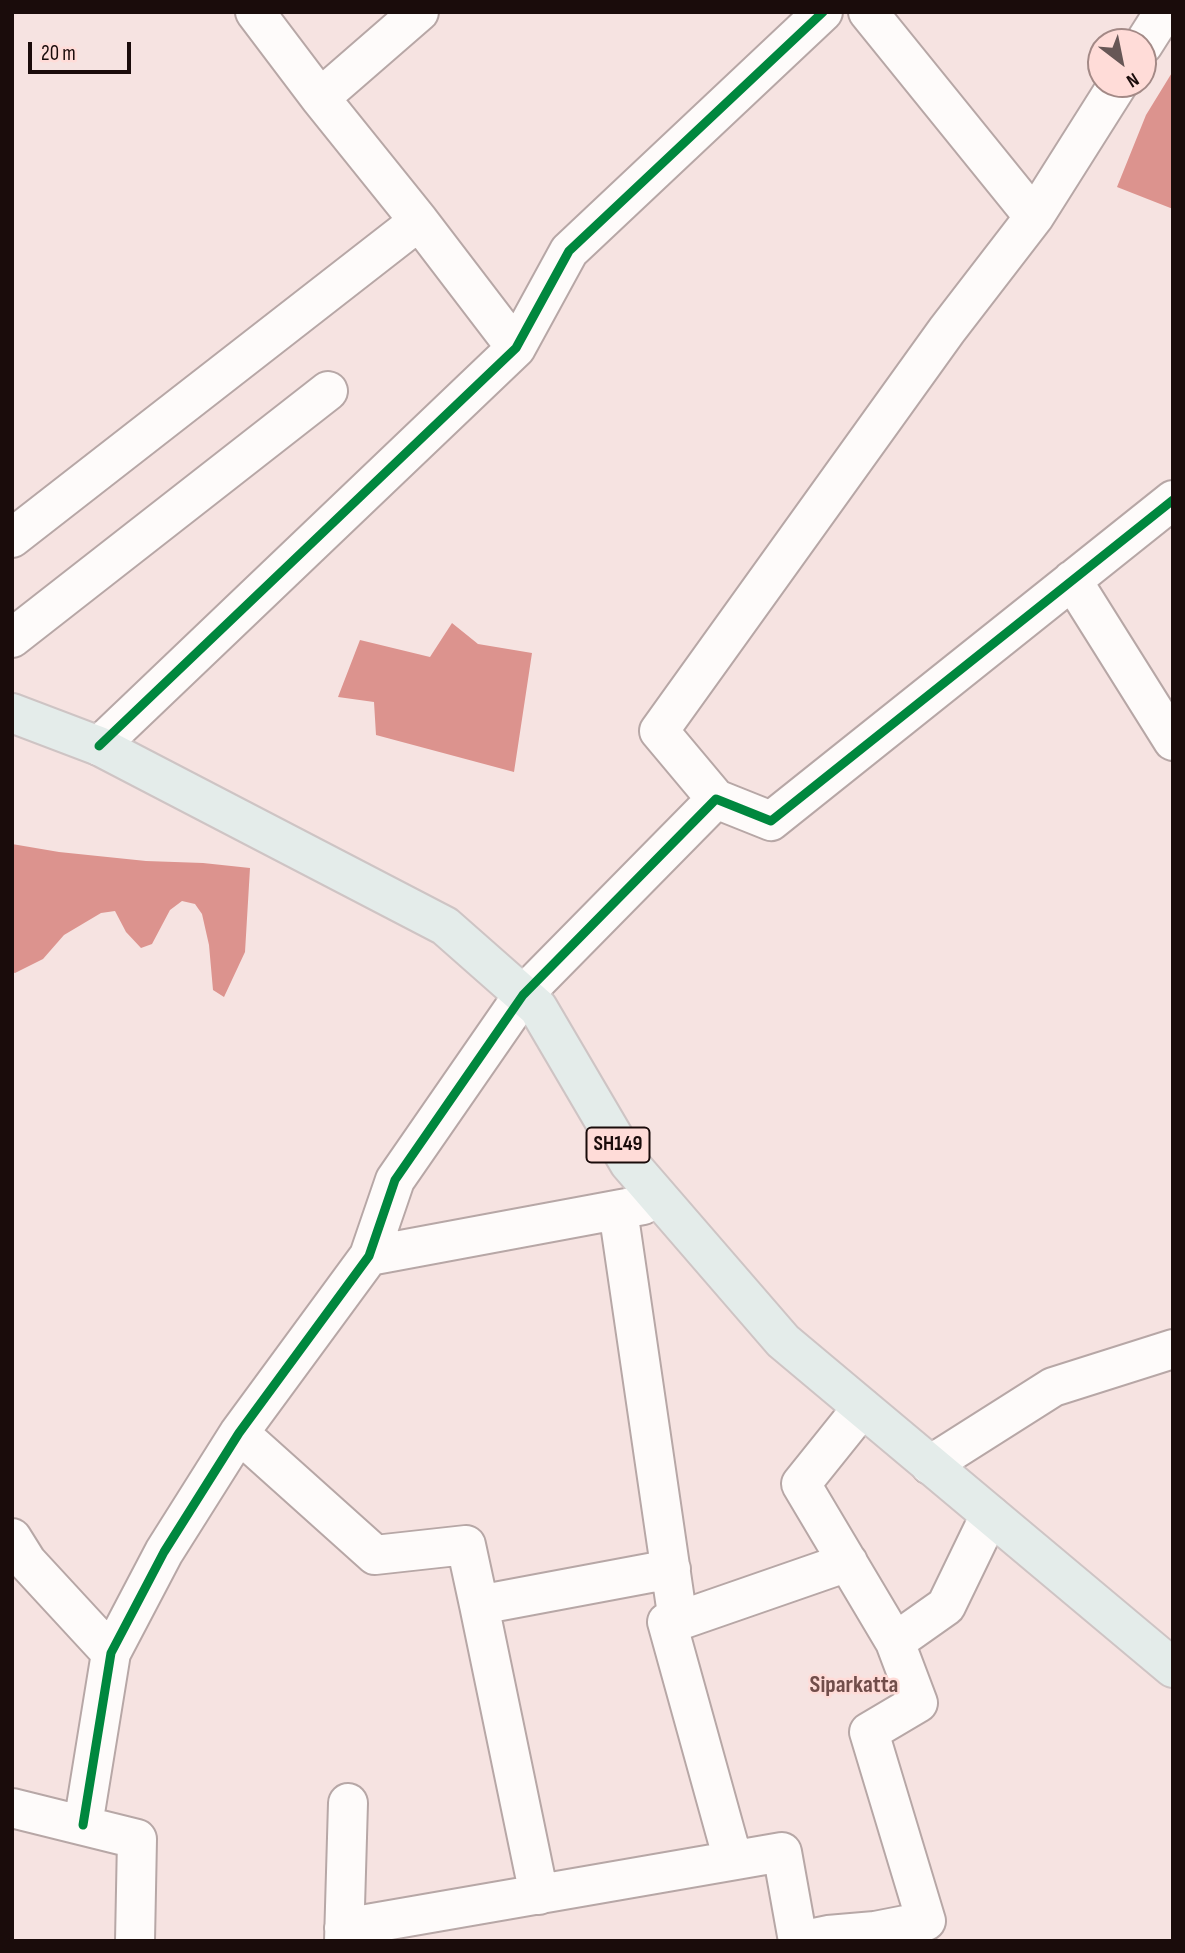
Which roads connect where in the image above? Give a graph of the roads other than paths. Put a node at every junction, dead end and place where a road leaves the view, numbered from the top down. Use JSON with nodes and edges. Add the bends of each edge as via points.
{"nodes":[{"id":1,"x":255,"y":12,"type":"edge"},
{"id":2,"x":419,"y":12,"type":"edge"},
{"id":3,"x":823,"y":12,"type":"edge"},
{"id":4,"x":868,"y":12,"type":"edge"},
{"id":5,"x":1164,"y":12,"type":"edge"},
{"id":6,"x":1154,"y":28,"type":"edge"},
{"id":7,"x":320,"y":98,"type":"junction"},
{"id":8,"x":1109,"y":98,"type":"edge"},
{"id":9,"x":1034,"y":217,"type":"junction"},
{"id":10,"x":419,"y":221,"type":"junction"},
{"id":11,"x":516,"y":348,"type":"junction"},
{"id":12,"x":328,"y":391,"type":"dead end"},
{"id":13,"x":1173,"y":500,"type":"edge"},
{"id":14,"x":12,"y":538,"type":"edge"},
{"id":15,"x":1072,"y":580,"type":"junction"},
{"id":16,"x":12,"y":638,"type":"edge"},
{"id":17,"x":12,"y":713,"type":"edge"},
{"id":18,"x":1173,"y":741,"type":"edge"},
{"id":19,"x":99,"y":746,"type":"junction"},
{"id":20,"x":716,"y":799,"type":"junction"},
{"id":21,"x":523,"y":995,"type":"junction"},
{"id":22,"x":662,"y":1201,"type":"junction"},
{"id":23,"x":618,"y":1210,"type":"junction"},
{"id":24,"x":369,"y":1255,"type":"junction"},
{"id":25,"x":1173,"y":1349,"type":"edge"},
{"id":26,"x":862,"y":1408,"type":"junction"},
{"id":27,"x":239,"y":1433,"type":"junction"},
{"id":28,"x":930,"y":1465,"type":"junction"},
{"id":29,"x":990,"y":1515,"type":"junction"},
{"id":30,"x":12,"y":1538,"type":"edge"},
{"id":31,"x":848,"y":1562,"type":"junction"},
{"id":32,"x":671,"y":1569,"type":"junction"},
{"id":33,"x":479,"y":1605,"type":"junction"},
{"id":34,"x":678,"y":1621,"type":"junction"},
{"id":35,"x":895,"y":1642,"type":"junction"},
{"id":36,"x":111,"y":1654,"type":"junction"},
{"id":37,"x":1173,"y":1668,"type":"edge"},
{"id":38,"x":348,"y":1803,"type":"dead end"},
{"id":39,"x":12,"y":1808,"type":"edge"},
{"id":40,"x":83,"y":1825,"type":"junction"},
{"id":41,"x":733,"y":1860,"type":"junction"},
{"id":42,"x":539,"y":1895,"type":"junction"},
{"id":43,"x":344,"y":1934,"type":"edge"},
{"id":44,"x":135,"y":1941,"type":"edge"},
{"id":45,"x":798,"y":1941,"type":"edge"}],
"edges":[{"from":1,"to":7,"type":"street"},
{"from":2,"to":7,"type":"street"},
{"from":3,"to":11,"type":"street","via":[[569,251]]},
{"from":4,"to":9,"type":"street"},
{"from":5,"to":6,"type":"street"},
{"from":7,"to":10,"type":"street"},
{"from":8,"to":9,"type":"street"},
{"from":9,"to":20,"type":"street","via":[[947,330],[659,731]]},
{"from":10,"to":11,"type":"street"},
{"from":10,"to":14,"type":"street"},
{"from":11,"to":19,"type":"street"},
{"from":12,"to":16,"type":"street"},
{"from":13,"to":15,"type":"street"},
{"from":15,"to":18,"type":"street"},
{"from":15,"to":20,"type":"street","via":[[771,821]]},
{"from":17,"to":19,"type":"main road","number":"SH149"},
{"from":19,"to":21,"type":"main road","number":"SH149","via":[[445,926]]},
{"from":20,"to":21,"type":"street"},
{"from":21,"to":22,"type":"main road","number":"SH149","via":[[538,1008],[629,1163]]},
{"from":21,"to":24,"type":"street","via":[[395,1180]]},
{"from":22,"to":23,"type":"street"},
{"from":22,"to":26,"type":"main road","number":"SH149","via":[[783,1341]]},
{"from":23,"to":24,"type":"street"},
{"from":23,"to":32,"type":"street"},
{"from":24,"to":27,"type":"street"},
{"from":25,"to":28,"type":"street","via":[[1053,1387]]},
{"from":26,"to":28,"type":"main road","number":"SH149"},
{"from":26,"to":31,"type":"street","via":[[801,1484]]},
{"from":27,"to":33,"type":"street","via":[[375,1555],[466,1545]]},
{"from":27,"to":36,"type":"street","via":[[164,1552]]},
{"from":28,"to":29,"type":"main road","number":"SH149"},
{"from":29,"to":35,"type":"street","via":[[946,1605]]},
{"from":29,"to":37,"type":"main road","number":"SH149"},
{"from":30,"to":36,"type":"street","via":[[27,1562]]},
{"from":31,"to":34,"type":"street"},
{"from":31,"to":35,"type":"street"},
{"from":32,"to":33,"type":"street"},
{"from":32,"to":34,"type":"street"},
{"from":33,"to":42,"type":"street"},
{"from":34,"to":41,"type":"street","via":[[667,1622]]},
{"from":35,"to":45,"type":"street","via":[[918,1703],[869,1732],[926,1921]]},
{"from":36,"to":40,"type":"street"},
{"from":38,"to":43,"type":"street"},
{"from":39,"to":40,"type":"street"},
{"from":40,"to":44,"type":"street","via":[[137,1839]]},
{"from":41,"to":42,"type":"street"},
{"from":41,"to":45,"type":"street","via":[[782,1852]]},
{"from":42,"to":43,"type":"street"}]}
